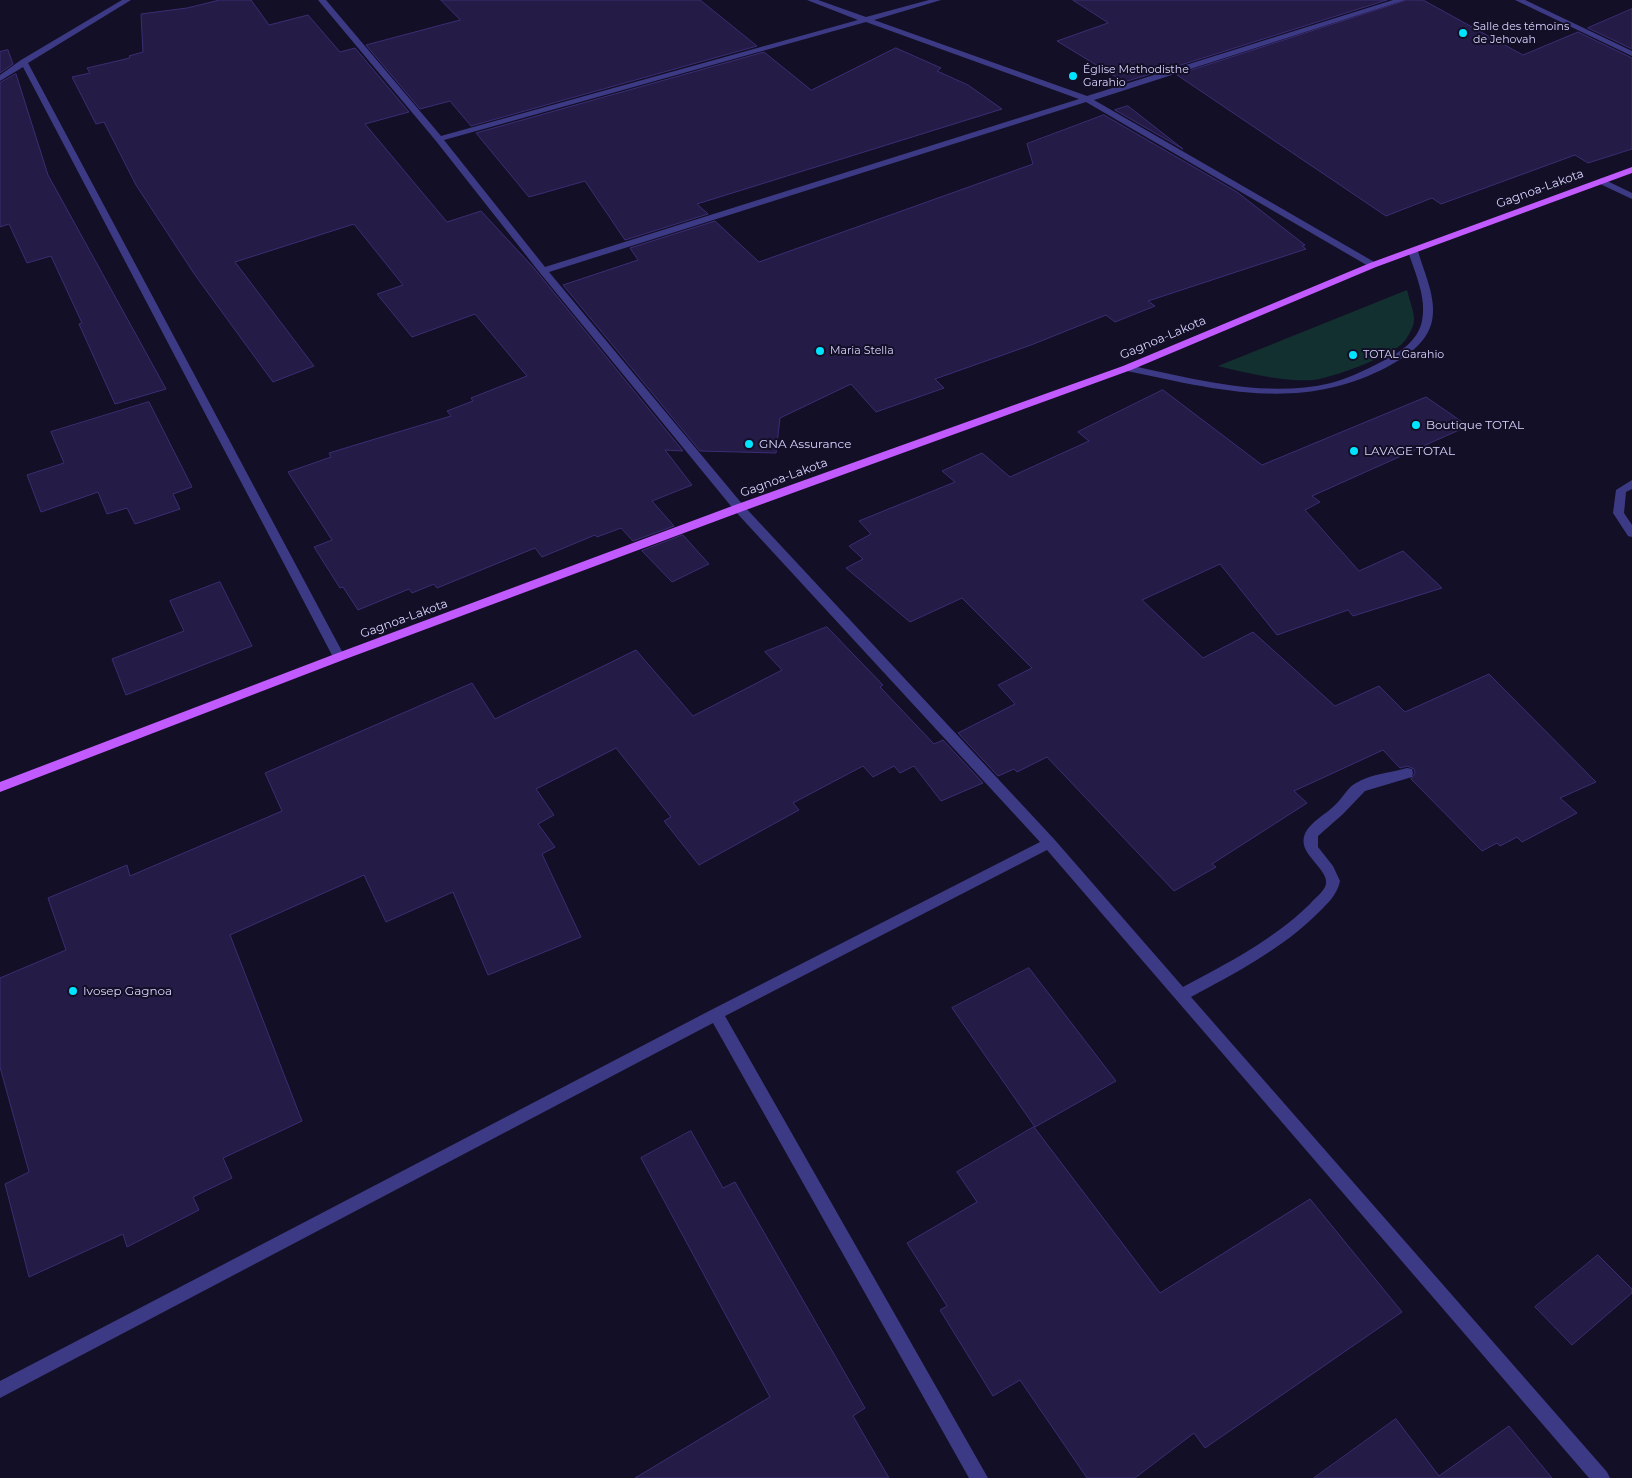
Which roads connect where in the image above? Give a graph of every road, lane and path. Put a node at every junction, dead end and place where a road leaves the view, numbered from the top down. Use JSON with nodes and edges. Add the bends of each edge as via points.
{"nodes":[{"id":1,"x":127,"y":0,"type":"edge"},
{"id":2,"x":322,"y":0,"type":"edge"},
{"id":3,"x":811,"y":0,"type":"edge"},
{"id":4,"x":937,"y":0,"type":"edge"},
{"id":5,"x":1401,"y":0,"type":"edge"},
{"id":6,"x":1519,"y":0,"type":"edge"},
{"id":7,"x":870,"y":20,"type":"junction"},
{"id":8,"x":1632,"y":54,"type":"edge"},
{"id":9,"x":24,"y":62,"type":"junction"},
{"id":10,"x":0,"y":79,"type":"edge"},
{"id":11,"x":1088,"y":99,"type":"junction"},
{"id":12,"x":439,"y":140,"type":"junction"},
{"id":13,"x":1632,"y":170,"type":"edge"},
{"id":14,"x":1602,"y":181,"type":"junction"},
{"id":15,"x":1632,"y":196,"type":"edge"},
{"id":16,"x":1413,"y":251,"type":"junction"},
{"id":17,"x":1373,"y":265,"type":"junction"},
{"id":18,"x":543,"y":271,"type":"junction"},
{"id":19,"x":1127,"y":368,"type":"junction"},
{"id":20,"x":1632,"y":484,"type":"edge"},
{"id":21,"x":740,"y":508,"type":"junction"},
{"id":22,"x":1632,"y":533,"type":"edge"},
{"id":23,"x":339,"y":658,"type":"junction"},
{"id":24,"x":1407,"y":773,"type":"dead end"},
{"id":25,"x":0,"y":787,"type":"edge"},
{"id":26,"x":1049,"y":843,"type":"junction"},
{"id":27,"x":1182,"y":996,"type":"junction"},
{"id":28,"x":716,"y":1014,"type":"junction"},
{"id":29,"x":0,"y":1390,"type":"edge"},
{"id":30,"x":979,"y":1478,"type":"edge"},
{"id":31,"x":1602,"y":1478,"type":"edge"}],
"edges":[{"from":1,"to":9,"type":"street"},
{"from":2,"to":12,"type":"street"},
{"from":3,"to":7,"type":"street"},
{"from":4,"to":7,"type":"street"},
{"from":5,"to":11,"type":"street"},
{"from":6,"to":8,"type":"street"},
{"from":7,"to":11,"type":"street"},
{"from":7,"to":12,"type":"street"},
{"from":9,"to":10,"type":"street"},
{"from":9,"to":23,"type":"street"},
{"from":11,"to":17,"type":"street"},
{"from":11,"to":18,"type":"street"},
{"from":12,"to":18,"type":"street"},
{"from":13,"to":14,"type":"main road","name":"Gagnoa-Lakota"},
{"from":14,"to":15,"type":"street"},
{"from":14,"to":16,"type":"main road","name":"Gagnoa-Lakota"},
{"from":16,"to":17,"type":"main road","name":"Gagnoa-Lakota"},
{"from":16,"to":19,"type":"street","via":[[1428,305],[1428,321],[1422,335],[1406,353],[1368,372],[1328,386],[1264,392]]},
{"from":17,"to":19,"type":"main road","name":"Gagnoa-Lakota"},
{"from":18,"to":21,"type":"street"},
{"from":19,"to":21,"type":"main road","name":"Gagnoa-Lakota"},
{"from":20,"to":22,"type":"street","via":[[1621,490],[1618,513]]},
{"from":21,"to":23,"type":"main road","name":"Gagnoa-Lakota"},
{"from":21,"to":26,"type":"street"},
{"from":23,"to":25,"type":"main road","name":"Gagnoa-Lakota"},
{"from":24,"to":27,"type":"street","via":[[1359,787],[1310,837],[1312,851],[1329,870],[1332,888],[1300,924],[1268,947]]},
{"from":26,"to":27,"type":"street"},
{"from":26,"to":28,"type":"street"},
{"from":27,"to":31,"type":"street"},
{"from":28,"to":29,"type":"street"},
{"from":28,"to":30,"type":"street"}]}
